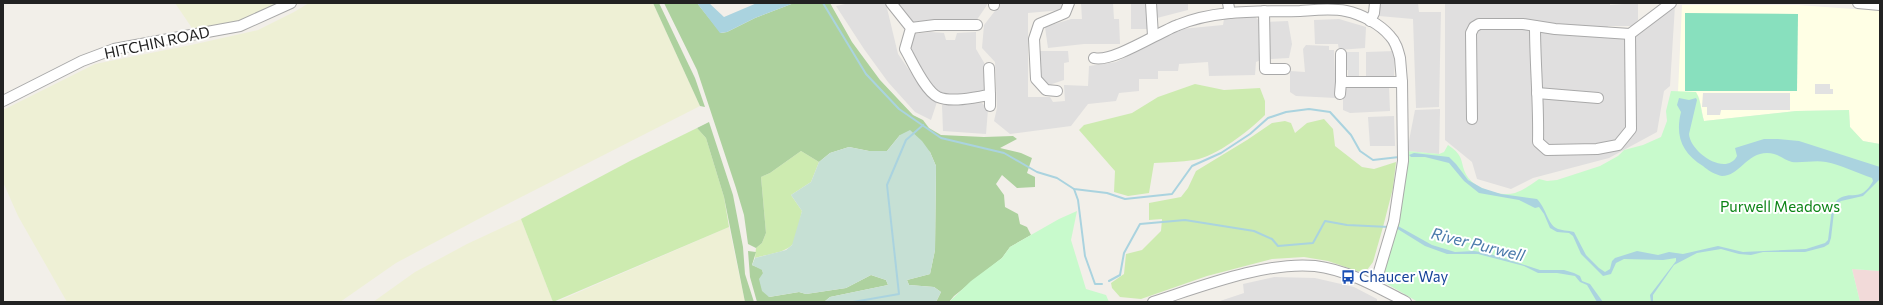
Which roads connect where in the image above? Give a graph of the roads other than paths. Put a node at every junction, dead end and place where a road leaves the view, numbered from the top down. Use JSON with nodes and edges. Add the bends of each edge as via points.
{"nodes":[{"id":1,"x":291,"y":3,"type":"edge"},
{"id":2,"x":891,"y":3,"type":"edge"},
{"id":3,"x":1069,"y":3,"type":"edge"},
{"id":4,"x":1151,"y":3,"type":"edge"},
{"id":5,"x":1375,"y":3,"type":"edge"},
{"id":6,"x":1671,"y":3,"type":"edge"},
{"id":7,"x":1858,"y":3,"type":"edge"},
{"id":8,"x":1880,"y":5,"type":"edge"},
{"id":9,"x":1300,"y":7,"type":"edge"},
{"id":10,"x":1229,"y":8,"type":"edge"},
{"id":11,"x":1264,"y":11,"type":"junction"},
{"id":12,"x":1370,"y":21,"type":"junction"},
{"id":13,"x":977,"y":25,"type":"dead end"},
{"id":14,"x":1535,"y":26,"type":"junction"},
{"id":15,"x":911,"y":28,"type":"junction"},
{"id":16,"x":1630,"y":34,"type":"junction"},
{"id":17,"x":1153,"y":36,"type":"junction"},
{"id":18,"x":1341,"y":54,"type":"dead end"},
{"id":19,"x":1094,"y":58,"type":"dead end"},
{"id":20,"x":989,"y":68,"type":"dead end"},
{"id":21,"x":1285,"y":69,"type":"dead end"},
{"id":22,"x":1341,"y":82,"type":"junction"},
{"id":23,"x":1402,"y":82,"type":"junction"},
{"id":24,"x":1057,"y":91,"type":"dead end"},
{"id":25,"x":1537,"y":93,"type":"junction"},
{"id":26,"x":1340,"y":94,"type":"dead end"},
{"id":27,"x":990,"y":95,"type":"junction"},
{"id":28,"x":1598,"y":98,"type":"dead end"},
{"id":29,"x":3,"y":101,"type":"edge"},
{"id":30,"x":990,"y":106,"type":"dead end"},
{"id":31,"x":1472,"y":119,"type":"dead end"},
{"id":32,"x":1375,"y":285,"type":"junction"},
{"id":33,"x":1403,"y":301,"type":"edge"},
{"id":34,"x":1153,"y":302,"type":"edge"}],
"edges":[{"from":1,"to":29,"type":"street","name":"HITCHIN ROAD","via":[[240,26],[114,49],[82,61]]},
{"from":2,"to":15,"type":"street"},
{"from":3,"to":24,"type":"street","via":[[1065,13],[1038,24],[1034,39],[1036,79],[1046,90]]},
{"from":4,"to":17,"type":"street"},
{"from":5,"to":12,"type":"street"},
{"from":6,"to":16,"type":"street"},
{"from":7,"to":8,"type":"street"},
{"from":9,"to":11,"type":"street"},
{"from":9,"to":12,"type":"street","via":[[1346,11]]},
{"from":10,"to":11,"type":"street"},
{"from":10,"to":17,"type":"street"},
{"from":11,"to":21,"type":"street","via":[[1265,69]]},
{"from":12,"to":23,"type":"street","via":[[1390,35],[1396,45]]},
{"from":13,"to":15,"type":"street"},
{"from":14,"to":16,"type":"street"},
{"from":14,"to":25,"type":"street"},
{"from":14,"to":31,"type":"street","via":[[1479,24],[1474,27],[1471,33]]},
{"from":15,"to":27,"type":"street","via":[[905,49],[928,89],[938,97],[950,99]]},
{"from":16,"to":25,"type":"street","via":[[1631,129],[1618,145],[1598,149],[1547,150],[1538,142]]},
{"from":17,"to":19,"type":"street","via":[[1116,55]]},
{"from":18,"to":22,"type":"street"},
{"from":20,"to":27,"type":"street"},
{"from":22,"to":23,"type":"street"},
{"from":22,"to":26,"type":"street"},
{"from":23,"to":32,"type":"street","via":[[1403,157],[1394,221]]},
{"from":25,"to":28,"type":"street"},
{"from":27,"to":30,"type":"street"},
{"from":32,"to":33,"type":"street"},
{"from":32,"to":34,"type":"street","via":[[1316,266],[1280,266]]}]}
